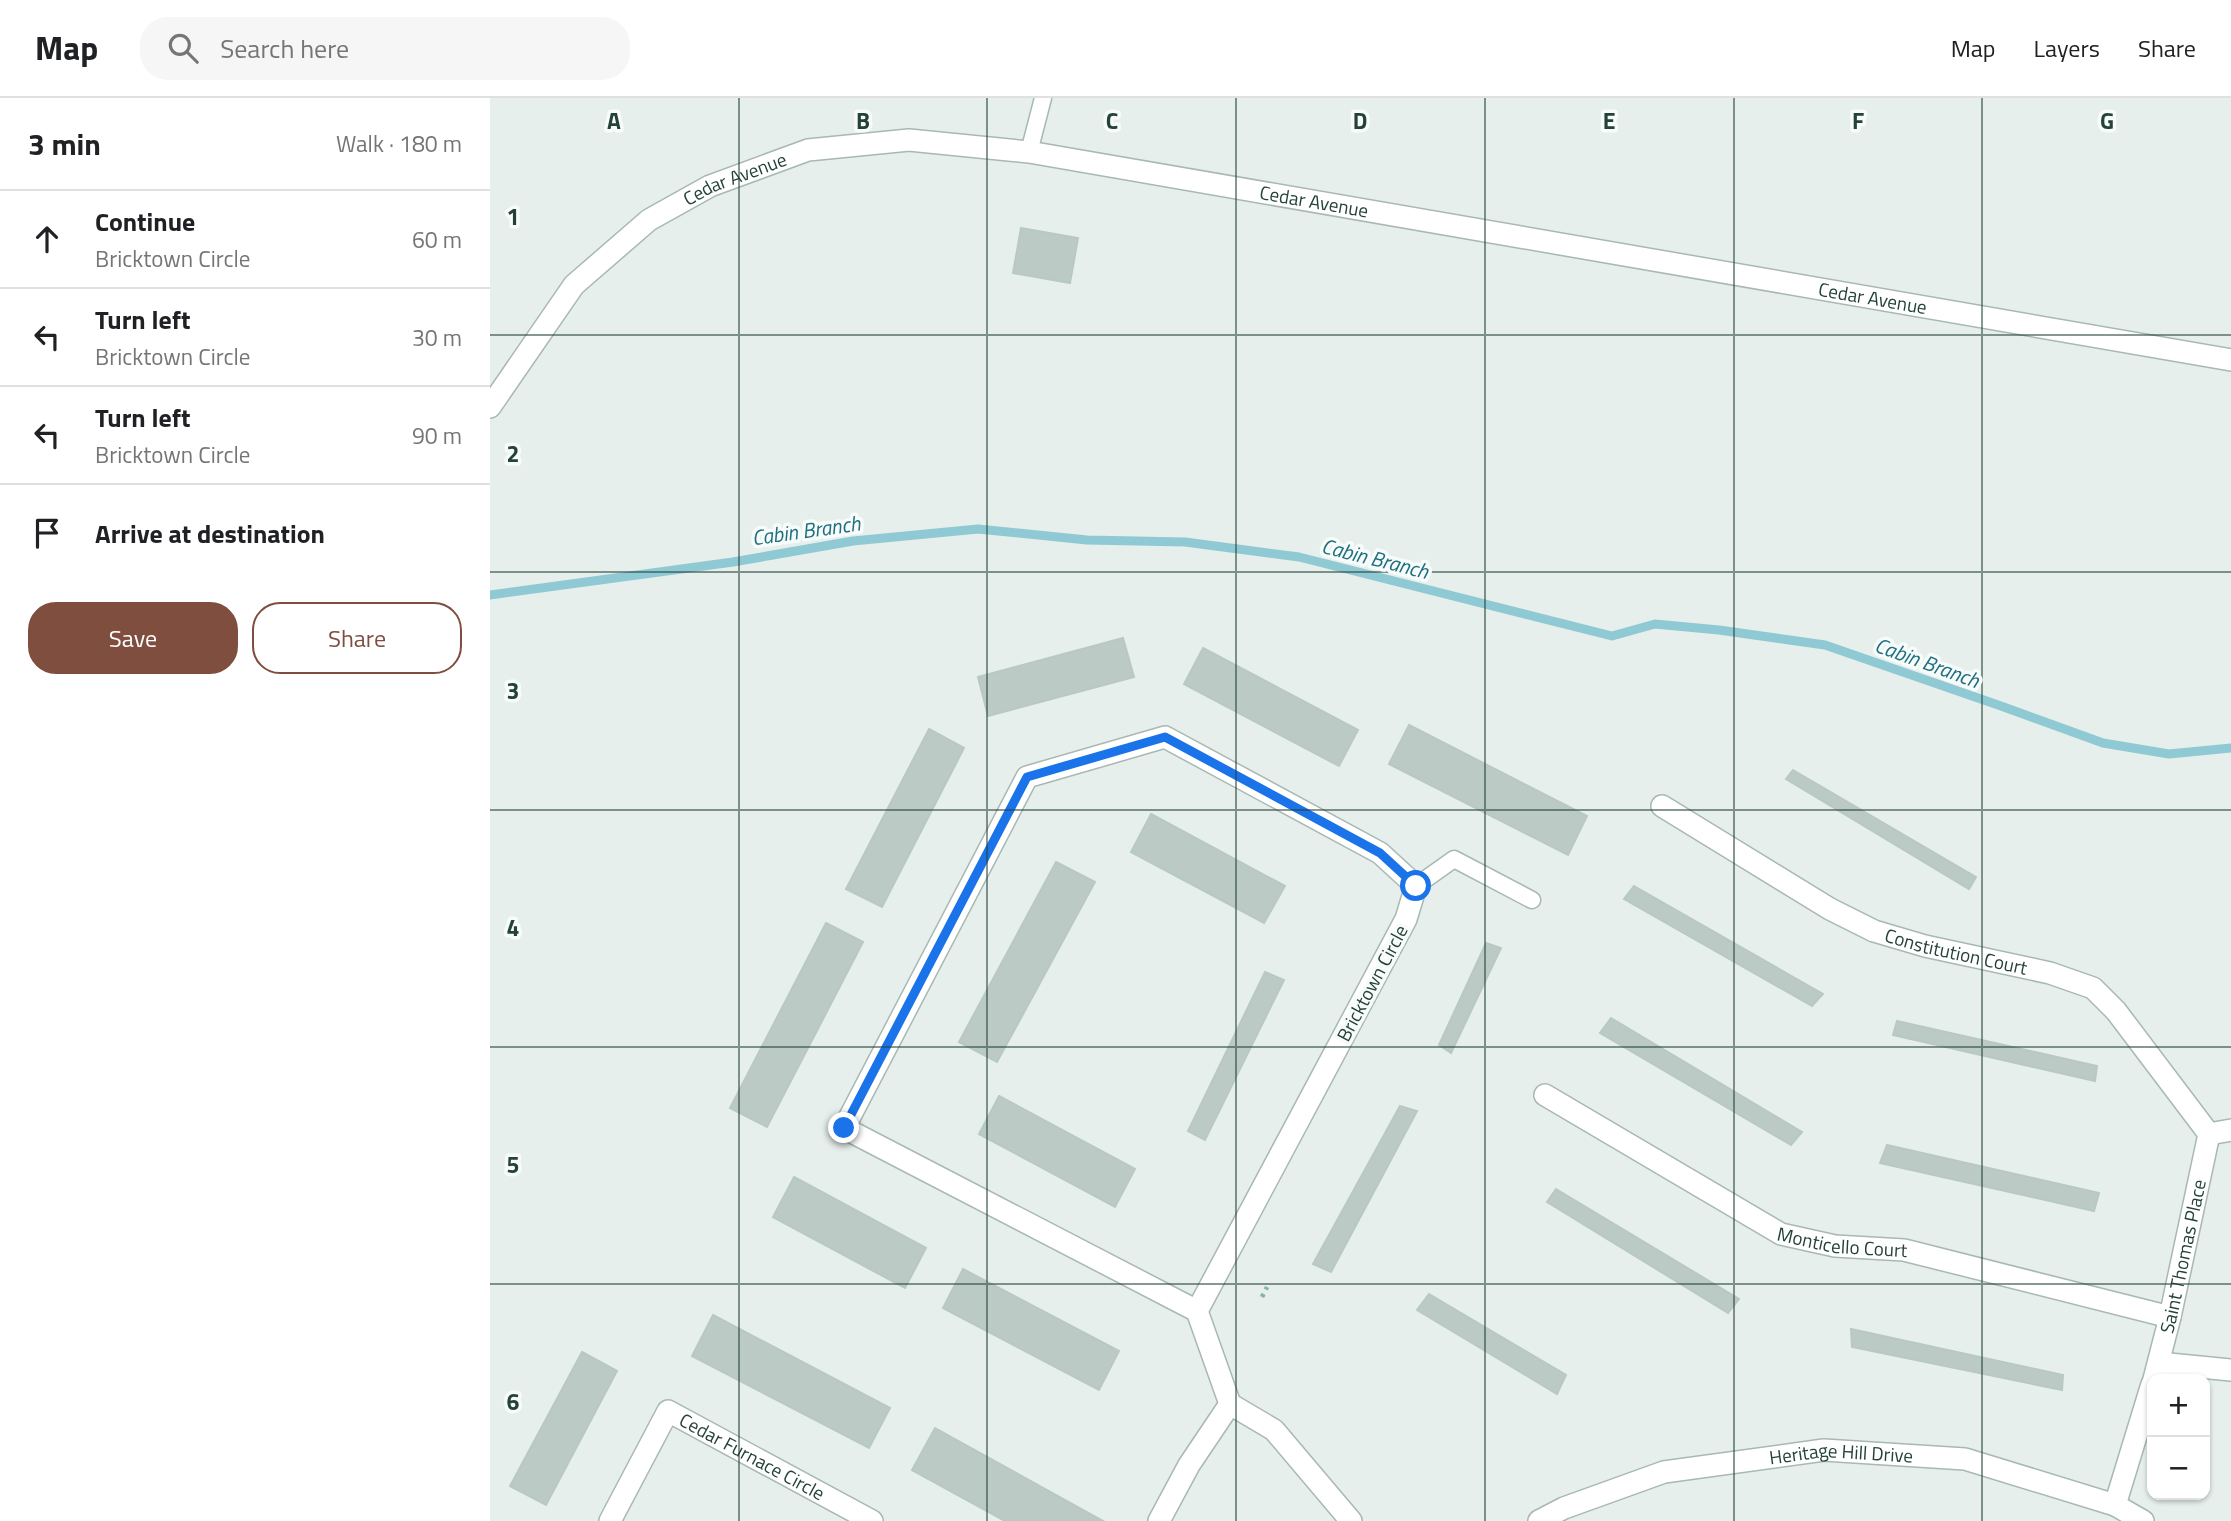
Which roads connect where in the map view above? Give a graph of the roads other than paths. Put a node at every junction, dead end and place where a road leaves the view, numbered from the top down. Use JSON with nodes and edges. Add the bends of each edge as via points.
{"nodes":[{"id":1,"x":1043,"y":98,"type":"edge"},
{"id":2,"x":1029,"y":152,"type":"junction"},
{"id":3,"x":2231,"y":360,"type":"edge"},
{"id":4,"x":490,"y":407,"type":"edge"},
{"id":5,"x":1662,"y":806,"type":"dead end"},
{"id":6,"x":1416,"y":886,"type":"junction"},
{"id":7,"x":1532,"y":900,"type":"dead end"},
{"id":8,"x":1545,"y":1095,"type":"dead end"},
{"id":9,"x":2231,"y":1130,"type":"edge"},
{"id":10,"x":2209,"y":1134,"type":"junction"},
{"id":11,"x":1197,"y":1311,"type":"junction"},
{"id":12,"x":2170,"y":1317,"type":"junction"},
{"id":13,"x":2231,"y":1370,"type":"edge"},
{"id":14,"x":2156,"y":1371,"type":"edge"},
{"id":15,"x":2147,"y":1400,"type":"edge"},
{"id":16,"x":1230,"y":1404,"type":"junction"},
{"id":17,"x":2115,"y":1505,"type":"junction"},
{"id":18,"x":610,"y":1521,"type":"edge"},
{"id":19,"x":872,"y":1521,"type":"edge"},
{"id":20,"x":1159,"y":1521,"type":"edge"},
{"id":21,"x":1351,"y":1521,"type":"edge"},
{"id":22,"x":1539,"y":1521,"type":"edge"},
{"id":23,"x":2143,"y":1521,"type":"edge"}],
"edges":[{"from":1,"to":2,"type":"lane"},
{"from":2,"to":3,"type":"street","name":"Cedar Avenue"},
{"from":2,"to":4,"type":"street","name":"Cedar Avenue","via":[[909,140],[808,150],[710,186],[649,220],[573,285]]},
{"from":5,"to":10,"type":"street","name":"Constitution Court","via":[[1874,931],[2094,988]]},
{"from":6,"to":7,"type":"lane","via":[[1454,859]]},
{"from":6,"to":11,"type":"street","name":"Bricktown Circle","via":[[1406,919]]},
{"from":6,"to":11,"type":"street","via":[[1380,853],[1165,737],[1027,777],[844,1128]]},
{"from":8,"to":12,"type":"street","name":"Monticello Court","via":[[1781,1234],[1835,1246],[1904,1250]]},
{"from":9,"to":10,"type":"street"},
{"from":10,"to":12,"type":"street","name":"Saint Thomas Place"},
{"from":11,"to":16,"type":"street"},
{"from":12,"to":14,"type":"street","name":"Saint Thomas Place"},
{"from":13,"to":14,"type":"street"},
{"from":15,"to":17,"type":"street"},
{"from":16,"to":20,"type":"street"},
{"from":16,"to":21,"type":"street","via":[[1274,1430]]},
{"from":17,"to":22,"type":"street","name":"Heritage Hill Drive","via":[[1965,1459],[1824,1450],[1664,1472]]},
{"from":17,"to":23,"type":"street","name":"Heritage Hill Drive"},
{"from":18,"to":19,"type":"street","name":"Cedar Furnace Circle","via":[[668,1411]]}]}
